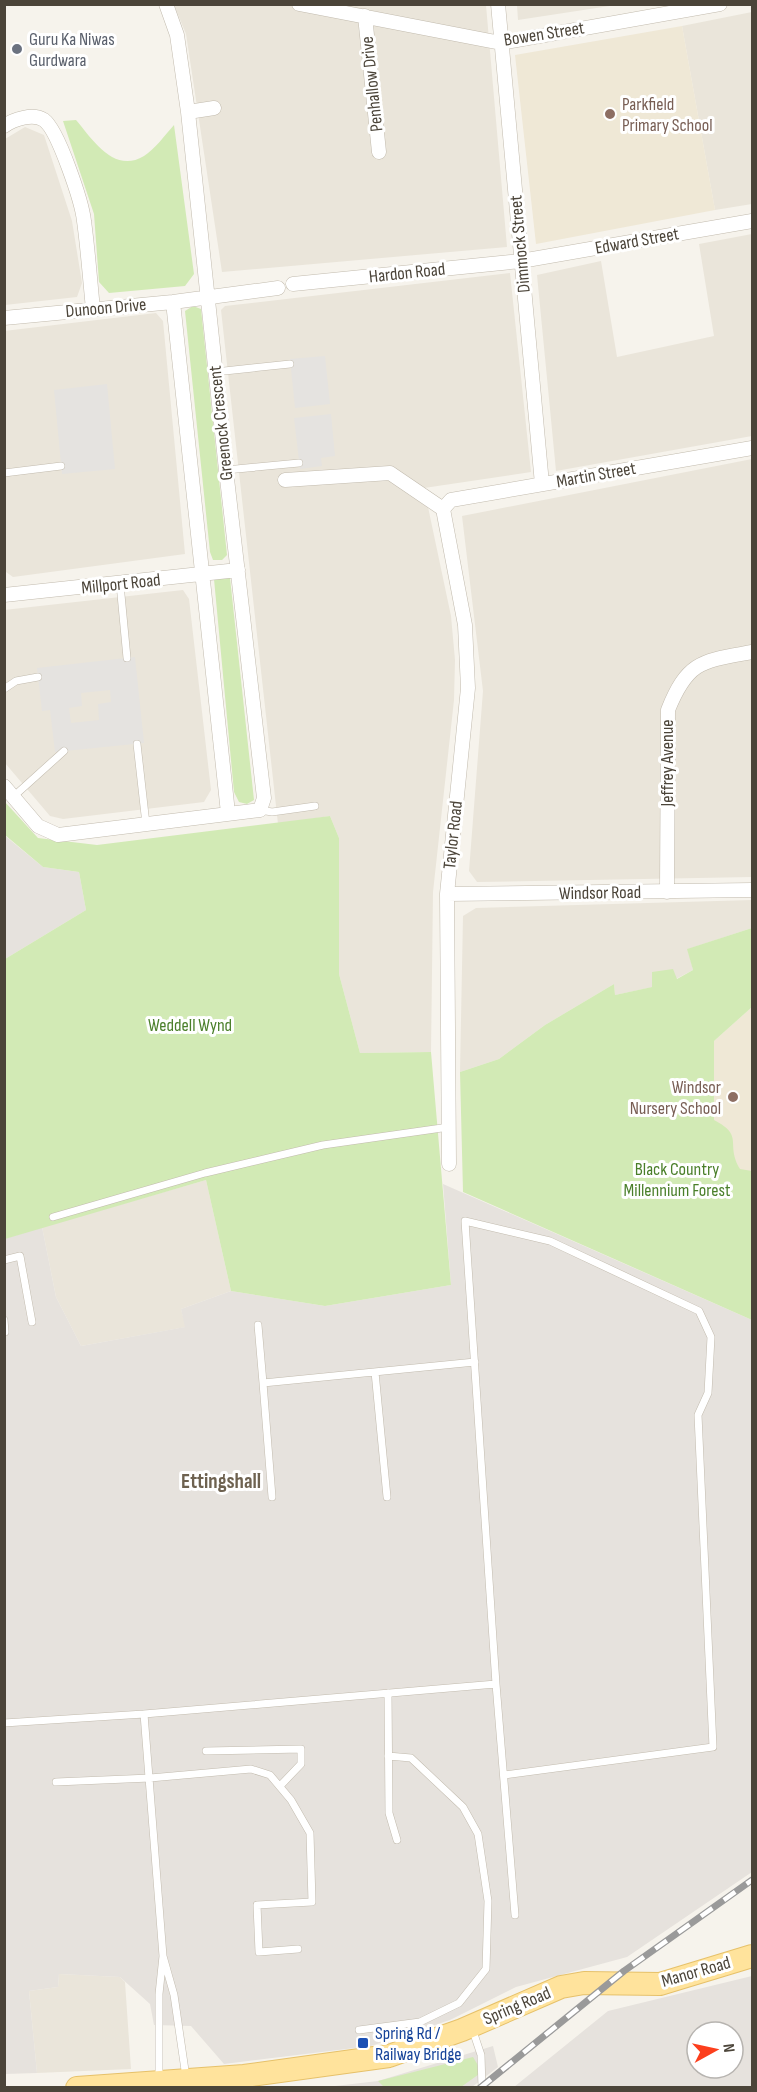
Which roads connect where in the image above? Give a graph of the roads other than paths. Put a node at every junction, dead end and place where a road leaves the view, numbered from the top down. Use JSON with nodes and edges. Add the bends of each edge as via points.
{"nodes":[{"id":1,"x":166,"y":4,"type":"edge"},
{"id":2,"x":299,"y":4,"type":"edge"},
{"id":3,"x":498,"y":4,"type":"edge"},
{"id":4,"x":720,"y":4,"type":"edge"},
{"id":5,"x":365,"y":16,"type":"junction"},
{"id":6,"x":501,"y":43,"type":"junction"},
{"id":7,"x":214,"y":108,"type":"dead end"},
{"id":8,"x":188,"y":112,"type":"junction"},
{"id":9,"x":4,"y":126,"type":"edge"},
{"id":10,"x":379,"y":152,"type":"dead end"},
{"id":11,"x":753,"y":221,"type":"edge"},
{"id":12,"x":521,"y":261,"type":"junction"},
{"id":13,"x":293,"y":284,"type":"dead end"},
{"id":14,"x":278,"y":288,"type":"dead end"},
{"id":15,"x":207,"y":297,"type":"junction"},
{"id":16,"x":173,"y":302,"type":"junction"},
{"id":17,"x":93,"y":309,"type":"junction"},
{"id":18,"x":4,"y":318,"type":"edge"},
{"id":19,"x":290,"y":364,"type":"dead end"},
{"id":20,"x":216,"y":372,"type":"junction"},
{"id":21,"x":753,"y":448,"type":"edge"},
{"id":22,"x":299,"y":463,"type":"dead end"},
{"id":23,"x":62,"y":466,"type":"dead end"},
{"id":24,"x":226,"y":470,"type":"junction"},
{"id":25,"x":4,"y":473,"type":"edge"},
{"id":26,"x":285,"y":480,"type":"dead end"},
{"id":27,"x":542,"y":484,"type":"junction"},
{"id":28,"x":443,"y":509,"type":"junction"},
{"id":29,"x":238,"y":570,"type":"junction"},
{"id":30,"x":202,"y":574,"type":"junction"},
{"id":31,"x":120,"y":584,"type":"junction"},
{"id":32,"x":4,"y":595,"type":"edge"},
{"id":33,"x":753,"y":652,"type":"edge"},
{"id":34,"x":128,"y":658,"type":"dead end"},
{"id":35,"x":38,"y":677,"type":"dead end"},
{"id":36,"x":4,"y":689,"type":"edge"},
{"id":37,"x":137,"y":744,"type":"dead end"},
{"id":38,"x":64,"y":751,"type":"dead end"},
{"id":39,"x":9,"y":792,"type":"edge"},
{"id":40,"x":315,"y":806,"type":"dead end"},
{"id":41,"x":260,"y":810,"type":"junction"},
{"id":42,"x":228,"y":813,"type":"junction"},
{"id":43,"x":146,"y":824,"type":"junction"},
{"id":44,"x":753,"y":890,"type":"edge"},
{"id":45,"x":667,"y":892,"type":"junction"},
{"id":46,"x":447,"y":894,"type":"junction"},
{"id":47,"x":449,"y":1127,"type":"junction"},
{"id":48,"x":449,"y":1164,"type":"dead end"},
{"id":49,"x":53,"y":1217,"type":"dead end"},
{"id":50,"x":4,"y":1260,"type":"edge"},
{"id":51,"x":4,"y":1320,"type":"edge"},
{"id":52,"x":32,"y":1322,"type":"dead end"},
{"id":53,"x":258,"y":1325,"type":"dead end"},
{"id":54,"x":5,"y":1332,"type":"edge"},
{"id":55,"x":475,"y":1362,"type":"junction"},
{"id":56,"x":375,"y":1372,"type":"junction"},
{"id":57,"x":263,"y":1383,"type":"junction"},
{"id":58,"x":272,"y":1497,"type":"dead end"},
{"id":59,"x":387,"y":1497,"type":"dead end"},
{"id":60,"x":496,"y":1684,"type":"junction"},
{"id":61,"x":388,"y":1694,"type":"junction"},
{"id":62,"x":144,"y":1714,"type":"junction"},
{"id":63,"x":4,"y":1723,"type":"edge"},
{"id":64,"x":206,"y":1751,"type":"dead end"},
{"id":65,"x":388,"y":1756,"type":"junction"},
{"id":66,"x":504,"y":1775,"type":"junction"},
{"id":67,"x":150,"y":1778,"type":"junction"},
{"id":68,"x":56,"y":1782,"type":"dead end"},
{"id":69,"x":279,"y":1786,"type":"junction"},
{"id":70,"x":397,"y":1840,"type":"dead end"},
{"id":71,"x":515,"y":1915,"type":"dead end"},
{"id":72,"x":298,"y":1949,"type":"dead end"},
{"id":73,"x":164,"y":1956,"type":"junction"},
{"id":74,"x":753,"y":1956,"type":"edge"},
{"id":75,"x":639,"y":1984,"type":"joint"},
{"id":76,"x":471,"y":2026,"type":"junction"},
{"id":77,"x":359,"y":2030,"type":"dead end"},
{"id":78,"x":186,"y":2079,"type":"junction"},
{"id":79,"x":159,"y":2081,"type":"junction"},
{"id":80,"x":77,"y":2088,"type":"edge"},
{"id":81,"x":482,"y":2088,"type":"edge"}],
"edges":[{"from":1,"to":8,"type":"street","name":"Greenock Crescent","via":[[177,35]]},
{"from":2,"to":5,"type":"street","name":"Bowen Street"},
{"from":3,"to":6,"type":"street","name":"Dimmock Street"},
{"from":4,"to":6,"type":"street","name":"Bowen Street"},
{"from":5,"to":6,"type":"street","name":"Bowen Street"},
{"from":5,"to":10,"type":"street","name":"Penhallow Drive"},
{"from":6,"to":12,"type":"street","name":"Dimmock Street"},
{"from":7,"to":8,"type":"street"},
{"from":8,"to":15,"type":"street","name":"Greenock Crescent"},
{"from":9,"to":17,"type":"street","via":[[33,117],[42,119],[57,135],[84,219]]},
{"from":11,"to":12,"type":"street","name":"Edward Street"},
{"from":12,"to":13,"type":"street","name":"Hardon Road"},
{"from":12,"to":27,"type":"street","name":"Dimmock Street"},
{"from":14,"to":15,"type":"street","name":"Dunoon Drive"},
{"from":15,"to":16,"type":"street","name":"Dunoon Drive"},
{"from":15,"to":20,"type":"street","name":"Greenock Crescent"},
{"from":16,"to":17,"type":"street","name":"Dunoon Drive"},
{"from":16,"to":30,"type":"street","name":"Greenock Crescent"},
{"from":17,"to":18,"type":"street","name":"Dunoon Drive"},
{"from":19,"to":20,"type":"lane"},
{"from":20,"to":24,"type":"street","name":"Greenock Crescent"},
{"from":21,"to":27,"type":"street","name":"Martin Street"},
{"from":22,"to":24,"type":"lane"},
{"from":23,"to":25,"type":"lane"},
{"from":24,"to":29,"type":"street","name":"Greenock Crescent"},
{"from":26,"to":28,"type":"street","via":[[390,473]]},
{"from":27,"to":28,"type":"street","name":"Martin Street","via":[[451,500]]},
{"from":28,"to":46,"type":"street","name":"Taylor Road","via":[[465,625],[468,688]]},
{"from":29,"to":30,"type":"street","name":"Millport Road"},
{"from":29,"to":41,"type":"street","name":"Greenock Crescent","via":[[264,798]]},
{"from":30,"to":31,"type":"street","name":"Millport Road"},
{"from":30,"to":42,"type":"street","name":"Greenock Crescent"},
{"from":31,"to":32,"type":"street","name":"Millport Road"},
{"from":31,"to":34,"type":"lane"},
{"from":33,"to":45,"type":"street","name":"Jeffrey Avenue","via":[[704,661],[685,675],[668,710]]},
{"from":35,"to":36,"type":"lane","via":[[16,681]]},
{"from":37,"to":43,"type":"lane"},
{"from":38,"to":39,"type":"lane"},
{"from":39,"to":43,"type":"street","via":[[38,826],[52,834]]},
{"from":40,"to":41,"type":"lane"},
{"from":41,"to":42,"type":"street"},
{"from":42,"to":43,"type":"street"},
{"from":44,"to":45,"type":"street","name":"Windsor Road"},
{"from":45,"to":46,"type":"street","name":"Windsor Road"},
{"from":46,"to":47,"type":"street","name":"Taylor Road"},
{"from":47,"to":48,"type":"street","name":"Taylor Road"},
{"from":47,"to":49,"type":"lane","via":[[323,1144]]},
{"from":50,"to":52,"type":"lane","via":[[20,1256]]},
{"from":51,"to":54,"type":"lane"},
{"from":53,"to":57,"type":"lane"},
{"from":55,"to":56,"type":"lane"},
{"from":55,"to":60,"type":"lane"},
{"from":55,"to":66,"type":"lane","via":[[465,1221],[549,1241],[699,1311],[711,1337],[708,1393],[698,1415],[713,1747]]},
{"from":56,"to":57,"type":"lane"},
{"from":56,"to":59,"type":"lane"},
{"from":57,"to":58,"type":"lane"},
{"from":60,"to":61,"type":"lane"},
{"from":60,"to":66,"type":"lane"},
{"from":61,"to":62,"type":"lane"},
{"from":61,"to":65,"type":"lane"},
{"from":62,"to":63,"type":"lane"},
{"from":62,"to":67,"type":"lane"},
{"from":64,"to":69,"type":"lane","via":[[301,1749],[301,1764]]},
{"from":65,"to":70,"type":"lane","via":[[389,1813]]},
{"from":65,"to":77,"type":"lane","via":[[411,1758],[463,1807],[478,1834],[488,1901],[486,1969],[459,2003],[420,2022]]},
{"from":66,"to":71,"type":"lane"},
{"from":67,"to":68,"type":"lane"},
{"from":67,"to":69,"type":"lane","via":[[251,1768],[270,1775]]},
{"from":67,"to":73,"type":"lane"},
{"from":69,"to":72,"type":"lane","via":[[310,1833],[312,1902],[257,1905],[259,1952]]},
{"from":73,"to":78,"type":"lane"},
{"from":73,"to":79,"type":"lane","via":[[159,1994]]},
{"from":74,"to":75,"type":"main road","name":"Manor Road","via":[[660,1984]]},
{"from":75,"to":76,"type":"main road","name":"Spring Road","via":[[573,1984]]},
{"from":76,"to":78,"type":"main road","name":"Spring Road","via":[[389,2056],[244,2076]]},
{"from":76,"to":81,"type":"lane","via":[[480,2055]]},
{"from":78,"to":79,"type":"main road","name":"Spring Road"},
{"from":79,"to":80,"type":"main road","name":"Spring Road"}]}
